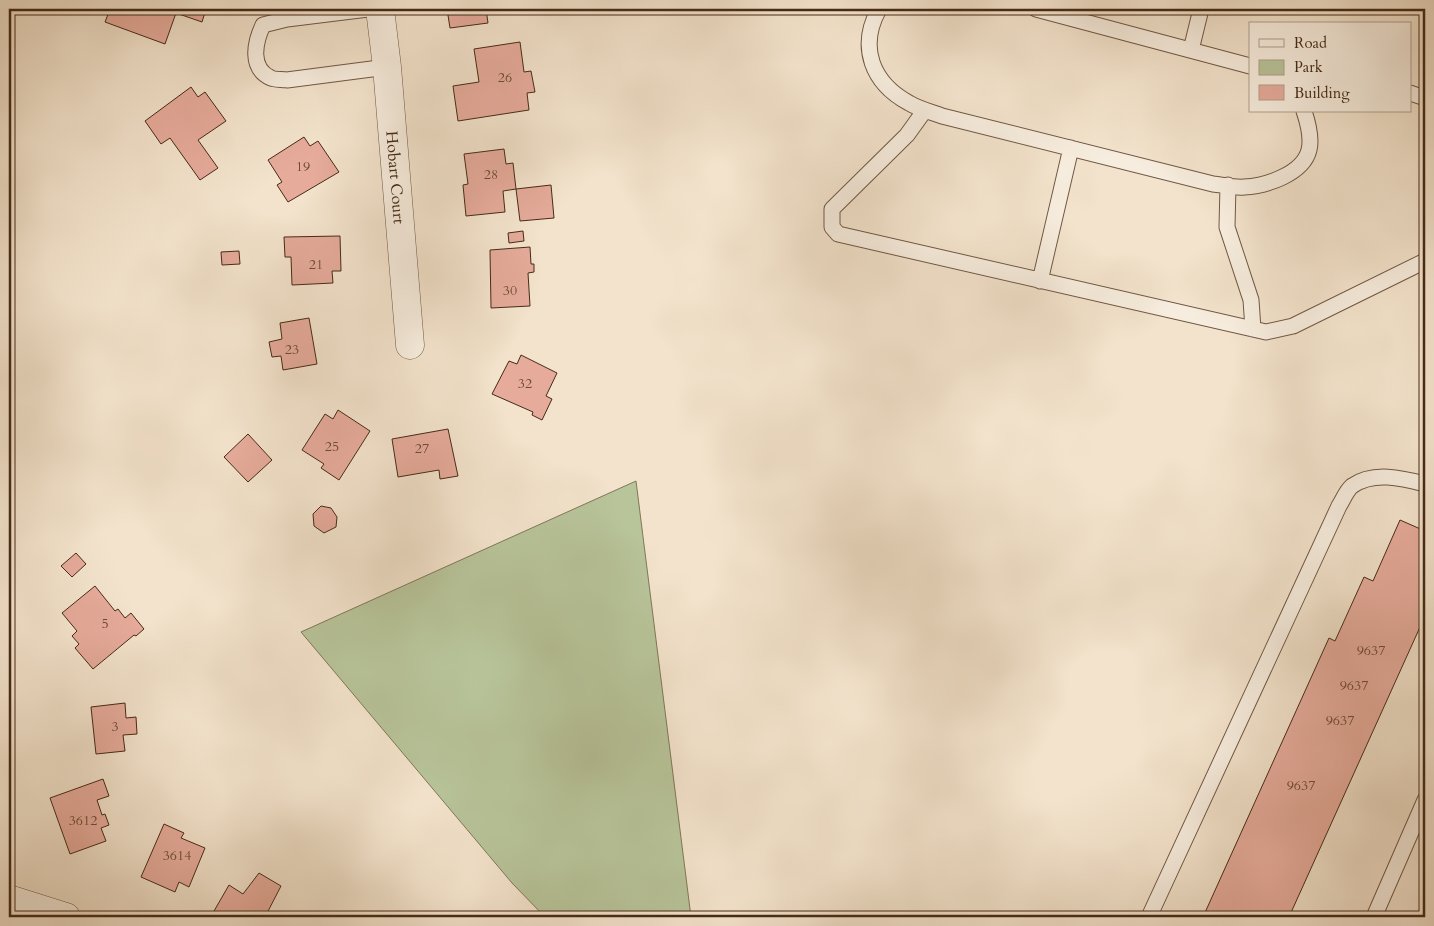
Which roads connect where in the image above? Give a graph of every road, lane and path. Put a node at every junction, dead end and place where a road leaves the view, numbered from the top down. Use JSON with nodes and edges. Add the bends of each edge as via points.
{"nodes":[{"id":1,"x":368,"y":9,"type":"edge"},
{"id":2,"x":380,"y":9,"type":"edge"},
{"id":3,"x":879,"y":9,"type":"edge"},
{"id":4,"x":1036,"y":9,"type":"edge"},
{"id":5,"x":1201,"y":9,"type":"edge"},
{"id":6,"x":1191,"y":50,"type":"junction"},
{"id":7,"x":1249,"y":66,"type":"edge"},
{"id":8,"x":387,"y":67,"type":"junction"},
{"id":9,"x":1412,"y":94,"type":"edge"},
{"id":10,"x":1425,"y":98,"type":"edge"},
{"id":11,"x":925,"y":110,"type":"junction"},
{"id":12,"x":1304,"y":112,"type":"edge"},
{"id":13,"x":1071,"y":148,"type":"junction"},
{"id":14,"x":1228,"y":185,"type":"junction"},
{"id":15,"x":1425,"y":261,"type":"edge"},
{"id":16,"x":1040,"y":282,"type":"junction"},
{"id":17,"x":1254,"y":329,"type":"junction"},
{"id":18,"x":410,"y":345,"type":"dead end"},
{"id":19,"x":1425,"y":484,"type":"edge"},
{"id":20,"x":1425,"y":800,"type":"edge"},
{"id":21,"x":9,"y":899,"type":"edge"},
{"id":22,"x":66,"y":917,"type":"edge"},
{"id":23,"x":1149,"y":917,"type":"edge"},
{"id":24,"x":1374,"y":917,"type":"edge"}],
"edges":[{"from":1,"to":8,"type":"lane","via":[[287,19],[264,26],[255,42],[255,57],[271,78],[287,80]]},
{"from":2,"to":8,"type":"street","name":"Hobart Court"},
{"from":3,"to":11,"type":"lane","via":[[868,38],[868,56],[874,70],[886,86],[910,104]]},
{"from":4,"to":6,"type":"lane"},
{"from":5,"to":6,"type":"lane"},
{"from":6,"to":7,"type":"lane"},
{"from":8,"to":18,"type":"street","name":"Hobart Court"},
{"from":9,"to":10,"type":"lane"},
{"from":11,"to":13,"type":"lane"},
{"from":11,"to":16,"type":"lane","via":[[907,136],[832,210],[832,227],[844,238]]},
{"from":12,"to":14,"type":"lane","via":[[1309,150],[1296,168],[1264,184]]},
{"from":13,"to":14,"type":"lane"},
{"from":13,"to":16,"type":"lane"},
{"from":14,"to":17,"type":"lane","via":[[1227,227],[1251,300]]},
{"from":15,"to":17,"type":"lane","via":[[1293,326],[1266,332]]},
{"from":16,"to":17,"type":"lane"},
{"from":19,"to":23,"type":"lane","via":[[1404,478],[1378,477],[1350,487]]},
{"from":20,"to":24,"type":"lane"},
{"from":21,"to":22,"type":"street"}]}
